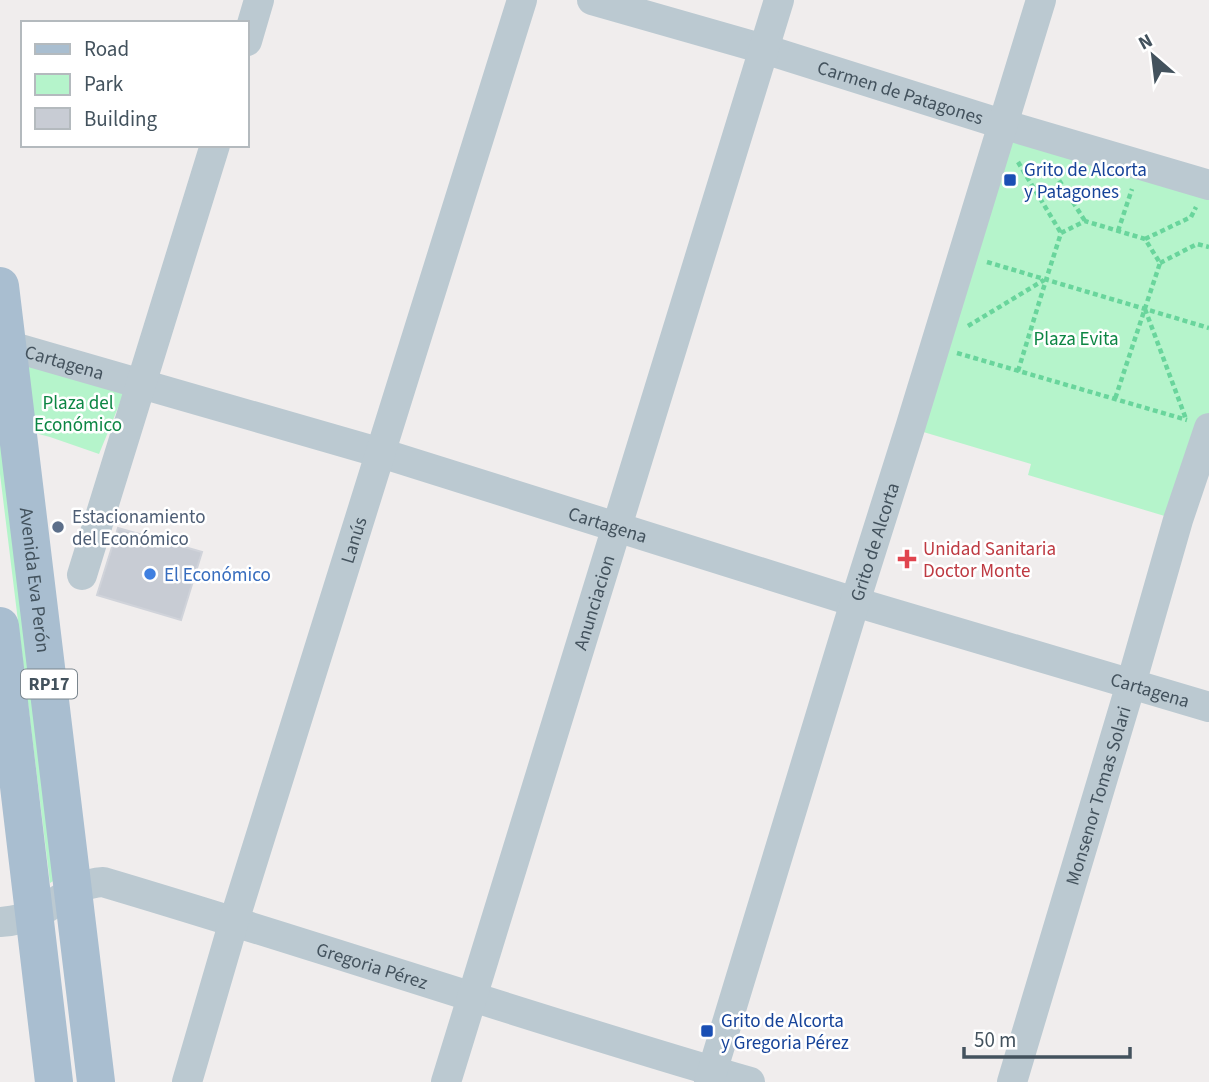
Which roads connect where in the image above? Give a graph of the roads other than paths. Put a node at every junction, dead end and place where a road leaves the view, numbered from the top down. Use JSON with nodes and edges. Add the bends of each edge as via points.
{"nodes":[{"id":1,"x":260,"y":0,"type":"edge"},
{"id":2,"x":523,"y":0,"type":"edge"},
{"id":3,"x":592,"y":0,"type":"edge"},
{"id":4,"x":779,"y":0,"type":"edge"},
{"id":5,"x":1041,"y":0,"type":"edge"},
{"id":6,"x":248,"y":38,"type":"edge"},
{"id":7,"x":764,"y":49,"type":"junction"},
{"id":8,"x":1010,"y":130,"type":"junction"},
{"id":9,"x":214,"y":147,"type":"edge"},
{"id":10,"x":1208,"y":185,"type":"edge"},
{"id":11,"x":0,"y":286,"type":"edge"},
{"id":12,"x":6,"y":345,"type":"junction"},
{"id":13,"x":141,"y":384,"type":"junction"},
{"id":14,"x":1197,"y":423,"type":"edge"},
{"id":15,"x":381,"y":453,"type":"junction"},
{"id":16,"x":616,"y":527,"type":"junction"},
{"id":17,"x":82,"y":575,"type":"dead end"},
{"id":18,"x":855,"y":602,"type":"junction"},
{"id":19,"x":0,"y":625,"type":"edge"},
{"id":20,"x":1131,"y":684,"type":"junction"},
{"id":21,"x":1209,"y":708,"type":"edge"},
{"id":22,"x":74,"y":890,"type":"junction"},
{"id":23,"x":17,"y":919,"type":"edge"},
{"id":24,"x":234,"y":921,"type":"junction"},
{"id":25,"x":472,"y":997,"type":"junction"},
{"id":26,"x":710,"y":1077,"type":"edge"},
{"id":27,"x":54,"y":1082,"type":"edge"},
{"id":28,"x":96,"y":1082,"type":"edge"},
{"id":29,"x":187,"y":1082,"type":"edge"},
{"id":30,"x":446,"y":1082,"type":"edge"},
{"id":31,"x":750,"y":1082,"type":"edge"},
{"id":32,"x":1012,"y":1082,"type":"edge"}],
"edges":[{"from":1,"to":6,"type":"street"},
{"from":2,"to":15,"type":"street","name":"Lanús"},
{"from":3,"to":7,"type":"street","name":"Carmen de Patagones"},
{"from":4,"to":7,"type":"street","name":"Anunciacion"},
{"from":5,"to":8,"type":"street","name":"Grito de Alcorta"},
{"from":7,"to":8,"type":"street","name":"Carmen de Patagones"},
{"from":7,"to":16,"type":"street","name":"Anunciacion"},
{"from":8,"to":10,"type":"street","name":"Carmen de Patagones"},
{"from":8,"to":18,"type":"street","name":"Grito de Alcorta","via":[[962,255]]},
{"from":9,"to":13,"type":"street"},
{"from":11,"to":12,"type":"main road","name":"Avenida Eva Perón","number":"RP17"},
{"from":12,"to":13,"type":"street","name":"Cartagena"},
{"from":12,"to":22,"type":"main road","name":"Avenida Eva Perón","number":"RP17"},
{"from":13,"to":15,"type":"street","name":"Cartagena"},
{"from":13,"to":17,"type":"street"},
{"from":14,"to":20,"type":"street","name":"Monsenor Tomas Solari","via":[[1178,520]]},
{"from":15,"to":16,"type":"street","name":"Cartagena"},
{"from":15,"to":24,"type":"street","name":"Lanús"},
{"from":16,"to":18,"type":"street","name":"Cartagena"},
{"from":16,"to":25,"type":"street","name":"Anunciacion"},
{"from":18,"to":20,"type":"street","name":"Cartagena"},
{"from":18,"to":26,"type":"street","name":"Grito de Alcorta"},
{"from":19,"to":23,"type":"main road","number":"RP17"},
{"from":20,"to":21,"type":"street","name":"Cartagena"},
{"from":20,"to":32,"type":"street","name":"Monsenor Tomas Solari"},
{"from":22,"to":23,"type":"street","name":"Gregoria Pérez"},
{"from":22,"to":24,"type":"street","name":"Gregoria Pérez","via":[[103,882]]},
{"from":22,"to":28,"type":"main road","name":"Avenida Eva Perón","number":"RP17"},
{"from":23,"to":27,"type":"main road","number":"RP17"},
{"from":24,"to":25,"type":"street","name":"Gregoria Pérez"},
{"from":24,"to":29,"type":"street","name":"Lanús"},
{"from":25,"to":26,"type":"street","name":"Gregoria Pérez"},
{"from":25,"to":30,"type":"street","name":"Anunciacion"},
{"from":26,"to":31,"type":"street","name":"Gregoria Pérez"}]}
